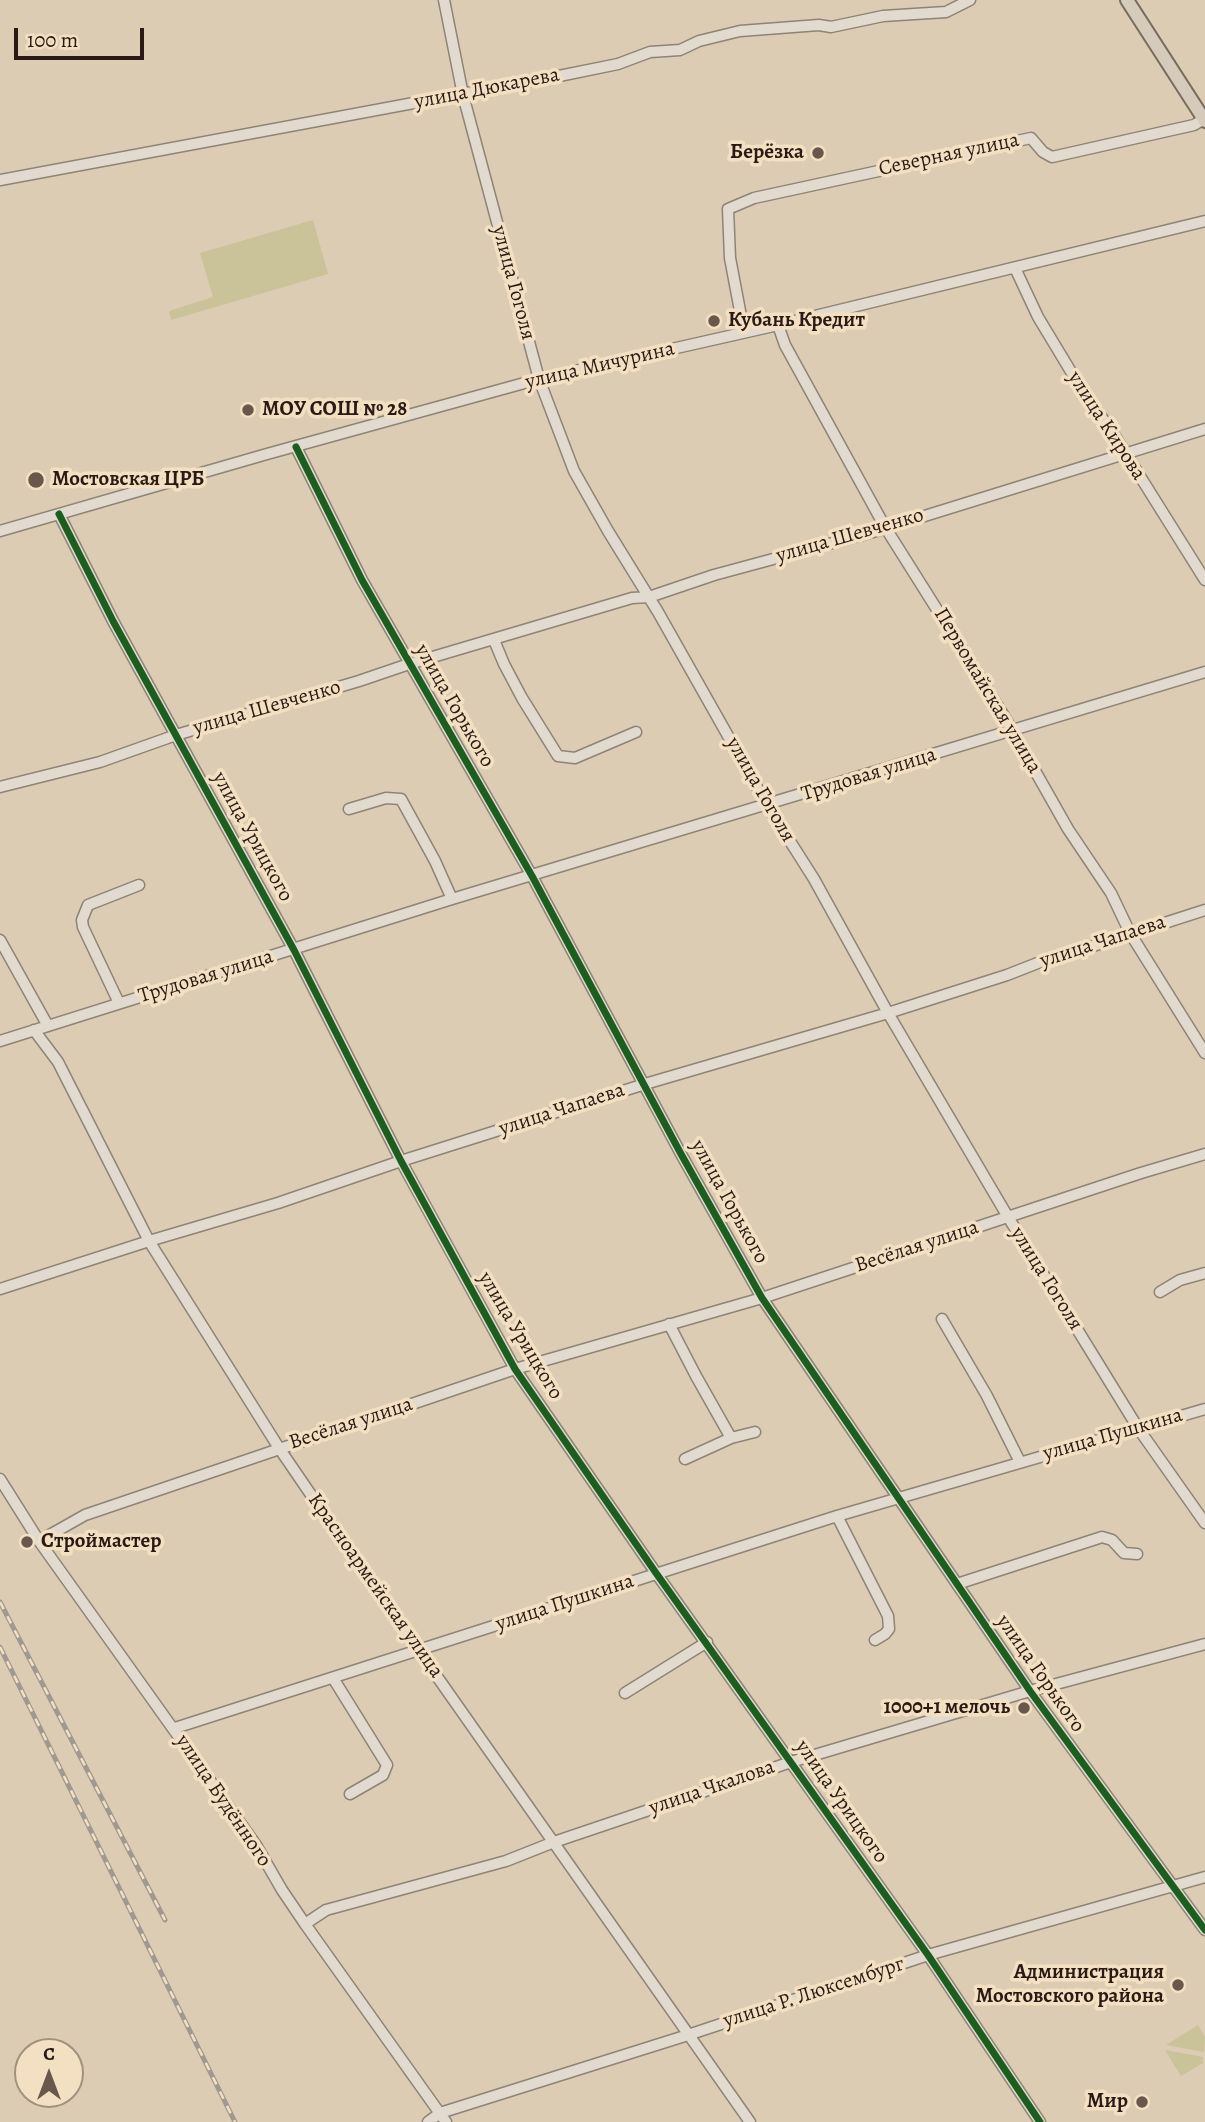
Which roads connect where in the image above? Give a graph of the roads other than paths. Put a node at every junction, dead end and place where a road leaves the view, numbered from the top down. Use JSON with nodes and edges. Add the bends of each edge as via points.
{"nodes":[{"id":1,"x":444,"y":0,"type":"edge"},
{"id":2,"x":970,"y":0,"type":"edge"},
{"id":3,"x":1127,"y":0,"type":"edge"},
{"id":4,"x":463,"y":95,"type":"junction"},
{"id":5,"x":1204,"y":120,"type":"edge"},
{"id":6,"x":0,"y":180,"type":"edge"},
{"id":7,"x":1205,"y":221,"type":"edge"},
{"id":8,"x":1015,"y":268,"type":"junction"},
{"id":9,"x":778,"y":325,"type":"junction"},
{"id":10,"x":744,"y":332,"type":"junction"},
{"id":11,"x":539,"y":379,"type":"junction"},
{"id":12,"x":1205,"y":429,"type":"edge"},
{"id":13,"x":296,"y":446,"type":"junction"},
{"id":14,"x":1125,"y":454,"type":"junction"},
{"id":15,"x":59,"y":514,"type":"junction"},
{"id":16,"x":885,"y":527,"type":"junction"},
{"id":17,"x":0,"y":531,"type":"edge"},
{"id":18,"x":1205,"y":580,"type":"edge"},
{"id":19,"x":649,"y":597,"type":"junction"},
{"id":20,"x":494,"y":640,"type":"junction"},
{"id":21,"x":409,"y":664,"type":"junction"},
{"id":22,"x":1205,"y":672,"type":"edge"},
{"id":23,"x":636,"y":732,"type":"dead end"},
{"id":24,"x":1013,"y":732,"type":"junction"},
{"id":25,"x":176,"y":735,"type":"junction"},
{"id":26,"x":0,"y":787,"type":"edge"},
{"id":27,"x":767,"y":805,"type":"junction"},
{"id":28,"x":349,"y":808,"type":"dead end"},
{"id":29,"x":533,"y":876,"type":"junction"},
{"id":30,"x":139,"y":885,"type":"dead end"},
{"id":31,"x":452,"y":900,"type":"junction"},
{"id":32,"x":1205,"y":910,"type":"edge"},
{"id":33,"x":1130,"y":933,"type":"junction"},
{"id":34,"x":0,"y":940,"type":"edge"},
{"id":35,"x":294,"y":950,"type":"junction"},
{"id":36,"x":119,"y":1003,"type":"junction"},
{"id":37,"x":888,"y":1013,"type":"junction"},
{"id":38,"x":48,"y":1026,"type":"junction"},
{"id":39,"x":34,"y":1030,"type":"junction"},
{"id":40,"x":0,"y":1041,"type":"edge"},
{"id":41,"x":1205,"y":1053,"type":"edge"},
{"id":42,"x":645,"y":1084,"type":"junction"},
{"id":43,"x":1205,"y":1154,"type":"edge"},
{"id":44,"x":401,"y":1161,"type":"junction"},
{"id":45,"x":1008,"y":1217,"type":"junction"},
{"id":46,"x":149,"y":1241,"type":"junction"},
{"id":47,"x":1205,"y":1273,"type":"edge"},
{"id":48,"x":0,"y":1289,"type":"edge"},
{"id":49,"x":1160,"y":1292,"type":"dead end"},
{"id":50,"x":762,"y":1298,"type":"junction"},
{"id":51,"x":942,"y":1319,"type":"dead end"},
{"id":52,"x":669,"y":1324,"type":"junction"},
{"id":53,"x":515,"y":1369,"type":"junction"},
{"id":54,"x":1205,"y":1409,"type":"edge"},
{"id":55,"x":1138,"y":1428,"type":"junction"},
{"id":56,"x":755,"y":1432,"type":"dead end"},
{"id":57,"x":731,"y":1438,"type":"junction"},
{"id":58,"x":279,"y":1448,"type":"junction"},
{"id":59,"x":685,"y":1459,"type":"dead end"},
{"id":60,"x":1020,"y":1462,"type":"junction"},
{"id":61,"x":0,"y":1479,"type":"edge"},
{"id":62,"x":897,"y":1498,"type":"junction"},
{"id":63,"x":836,"y":1516,"type":"junction"},
{"id":64,"x":1205,"y":1523,"type":"edge"},
{"id":65,"x":39,"y":1541,"type":"junction"},
{"id":66,"x":1137,"y":1554,"type":"dead end"},
{"id":67,"x":656,"y":1573,"type":"junction"},
{"id":68,"x":957,"y":1584,"type":"junction"},
{"id":69,"x":874,"y":1640,"type":"dead end"},
{"id":70,"x":707,"y":1642,"type":"junction"},
{"id":71,"x":1205,"y":1644,"type":"edge"},
{"id":72,"x":420,"y":1651,"type":"junction"},
{"id":73,"x":333,"y":1678,"type":"junction"},
{"id":74,"x":1030,"y":1691,"type":"junction"},
{"id":75,"x":625,"y":1693,"type":"dead end"},
{"id":76,"x":175,"y":1728,"type":"junction"},
{"id":77,"x":791,"y":1762,"type":"junction"},
{"id":78,"x":350,"y":1794,"type":"dead end"},
{"id":79,"x":554,"y":1842,"type":"junction"},
{"id":80,"x":1205,"y":1877,"type":"edge"},
{"id":81,"x":1172,"y":1886,"type":"junction"},
{"id":82,"x":305,"y":1924,"type":"junction"},
{"id":83,"x":1205,"y":1930,"type":"edge"},
{"id":84,"x":928,"y":1955,"type":"junction"},
{"id":85,"x":688,"y":2035,"type":"junction"},
{"id":86,"x":443,"y":2118,"type":"edge"},
{"id":87,"x":428,"y":2122,"type":"edge"},
{"id":88,"x":750,"y":2122,"type":"edge"},
{"id":89,"x":1040,"y":2122,"type":"edge"}],
"edges":[{"from":1,"to":4,"type":"street","name":"улица Гоголя"},
{"from":2,"to":4,"type":"street","name":"улица Дюкарева","via":[[946,12],[883,16],[831,27],[819,24],[740,31],[680,50],[650,52],[618,64]]},
{"from":3,"to":5,"type":"main road"},
{"from":4,"to":6,"type":"street","name":"улица Дюкарева"},
{"from":4,"to":11,"type":"street","name":"улица Гоголя"},
{"from":5,"to":10,"type":"street","name":"Северная улица","via":[[1059,157],[1042,152],[1031,138],[754,198],[728,209],[730,258]]},
{"from":7,"to":8,"type":"street","name":"улица Мичурина"},
{"from":8,"to":9,"type":"street","name":"улица Мичурина"},
{"from":8,"to":14,"type":"street","name":"улица Кирова","via":[[1038,317]]},
{"from":9,"to":10,"type":"street","name":"улица Мичурина"},
{"from":9,"to":16,"type":"street","name":"Первомайская улица"},
{"from":10,"to":11,"type":"street","name":"улица Мичурина"},
{"from":11,"to":13,"type":"street","name":"улица Мичурина"},
{"from":11,"to":19,"type":"street","name":"улица Гоголя","via":[[574,471]]},
{"from":12,"to":14,"type":"street","name":"улица Шевченко"},
{"from":13,"to":15,"type":"street","name":"улица Мичурина"},
{"from":13,"to":21,"type":"street","name":"улица Горького"},
{"from":14,"to":16,"type":"street","name":"улица Шевченко"},
{"from":14,"to":18,"type":"street","name":"улица Кирова"},
{"from":15,"to":17,"type":"street","name":"улица Мичурина"},
{"from":15,"to":25,"type":"street","name":"улица Урицкого"},
{"from":16,"to":19,"type":"street","name":"улица Шевченко"},
{"from":16,"to":24,"type":"street","name":"Первомайская улица"},
{"from":19,"to":20,"type":"street","name":"улица Шевченко","via":[[632,598]]},
{"from":19,"to":27,"type":"street","name":"улица Гоголя"},
{"from":20,"to":21,"type":"street","name":"улица Шевченко"},
{"from":20,"to":23,"type":"street","via":[[558,756],[575,758]]},
{"from":21,"to":25,"type":"street","name":"улица Шевченко"},
{"from":21,"to":29,"type":"street","name":"улица Горького"},
{"from":22,"to":24,"type":"street","name":"Трудовая улица"},
{"from":24,"to":27,"type":"street","name":"Трудовая улица"},
{"from":24,"to":33,"type":"street","name":"Первомайская улица","via":[[1111,893]]},
{"from":25,"to":26,"type":"street","name":"улица Шевченко","via":[[100,762]]},
{"from":25,"to":35,"type":"street","name":"улица Урицкого"},
{"from":27,"to":29,"type":"street","name":"Трудовая улица"},
{"from":27,"to":37,"type":"street","name":"улица Гоголя"},
{"from":28,"to":31,"type":"street","via":[[386,798],[401,799]]},
{"from":29,"to":31,"type":"street","name":"Трудовая улица"},
{"from":29,"to":42,"type":"street","name":"улица Горького"},
{"from":30,"to":36,"type":"street","name":"Трудовая улица","via":[[88,905],[82,920]]},
{"from":31,"to":35,"type":"street","name":"Трудовая улица"},
{"from":32,"to":33,"type":"street","name":"улица Чапаева"},
{"from":33,"to":37,"type":"street","name":"улица Чапаева"},
{"from":33,"to":41,"type":"street","name":"Первомайская улица"},
{"from":34,"to":38,"type":"street"},
{"from":35,"to":36,"type":"street","name":"Трудовая улица"},
{"from":35,"to":44,"type":"street","name":"улица Урицкого"},
{"from":36,"to":38,"type":"street","name":"Трудовая улица"},
{"from":37,"to":42,"type":"street","name":"улица Чапаева"},
{"from":37,"to":45,"type":"street","name":"улица Гоголя"},
{"from":38,"to":39,"type":"street","name":"Трудовая улица"},
{"from":39,"to":40,"type":"street","name":"Трудовая улица"},
{"from":39,"to":46,"type":"street","name":"Красноармейская улица","via":[[58,1062]]},
{"from":42,"to":44,"type":"street","name":"улица Чапаева"},
{"from":42,"to":50,"type":"street","name":"улица Горького"},
{"from":43,"to":45,"type":"street","name":"Весёлая улица"},
{"from":44,"to":46,"type":"street","name":"улица Чапаева"},
{"from":44,"to":53,"type":"street","name":"улица Урицкого"},
{"from":45,"to":50,"type":"street","name":"Весёлая улица"},
{"from":45,"to":55,"type":"street","name":"улица Гоголя"},
{"from":46,"to":48,"type":"street","name":"улица Чапаева"},
{"from":46,"to":58,"type":"street","name":"Красноармейская улица"},
{"from":47,"to":49,"type":"street"},
{"from":50,"to":52,"type":"street","name":"Весёлая улица"},
{"from":50,"to":62,"type":"street","name":"улица Горького"},
{"from":51,"to":60,"type":"street","name":"улица Пушкина"},
{"from":52,"to":53,"type":"street","name":"Весёлая улица"},
{"from":52,"to":57,"type":"street"},
{"from":53,"to":58,"type":"street","name":"Весёлая улица"},
{"from":53,"to":67,"type":"street","name":"улица Урицкого"},
{"from":54,"to":55,"type":"street","name":"улица Пушкина"},
{"from":55,"to":60,"type":"street","name":"улица Пушкина"},
{"from":55,"to":64,"type":"street","name":"улица Гоголя"},
{"from":56,"to":57,"type":"street"},
{"from":57,"to":59,"type":"street"},
{"from":58,"to":65,"type":"street","name":"Весёлая улица","via":[[85,1515]]},
{"from":58,"to":72,"type":"street","name":"Красноармейская улица"},
{"from":60,"to":62,"type":"street","name":"улица Пушкина"},
{"from":61,"to":65,"type":"street","name":"улица Будённого"},
{"from":62,"to":63,"type":"street","name":"улица Пушкина"},
{"from":62,"to":68,"type":"street","name":"улица Горького"},
{"from":63,"to":67,"type":"street","name":"улица Пушкина"},
{"from":63,"to":69,"type":"street","via":[[888,1616],[886,1634]]},
{"from":65,"to":76,"type":"street","name":"улица Будённого"},
{"from":66,"to":68,"type":"street","via":[[1124,1553],[1102,1537]]},
{"from":67,"to":70,"type":"street","name":"улица Урицкого"},
{"from":67,"to":72,"type":"street","name":"улица Пушкина"},
{"from":68,"to":74,"type":"street","name":"улица Горького"},
{"from":70,"to":75,"type":"street"},
{"from":70,"to":77,"type":"street","name":"улица Урицкого"},
{"from":71,"to":74,"type":"street","name":"улица Чкалова"},
{"from":72,"to":73,"type":"street","name":"улица Пушкина"},
{"from":72,"to":79,"type":"street","name":"Красноармейская улица"},
{"from":73,"to":76,"type":"street","name":"улица Пушкина"},
{"from":73,"to":78,"type":"street","via":[[387,1765],[383,1775]]},
{"from":74,"to":77,"type":"street","name":"улица Чкалова"},
{"from":74,"to":81,"type":"street","name":"улица Горького"},
{"from":76,"to":82,"type":"street","name":"улица Будённого"},
{"from":77,"to":79,"type":"street","name":"улица Чкалова"},
{"from":77,"to":84,"type":"street","name":"улица Урицкого"},
{"from":79,"to":82,"type":"street","name":"улица Чкалова","via":[[506,1861],[326,1910]]},
{"from":79,"to":85,"type":"street","name":"Красноармейская улица"},
{"from":80,"to":81,"type":"street","name":"улица Р. Люксембург"},
{"from":81,"to":83,"type":"street","name":"улица Горького"},
{"from":81,"to":84,"type":"street","name":"улица Р. Люксембург"},
{"from":82,"to":86,"type":"street","name":"улица Будённого"},
{"from":84,"to":85,"type":"street","name":"улица Р. Люксембург"},
{"from":84,"to":89,"type":"street","name":"улица Урицкого"},
{"from":85,"to":86,"type":"street","name":"улица Р. Люксембург"},
{"from":85,"to":88,"type":"street","name":"Красноармейская улица"},
{"from":86,"to":87,"type":"street","name":"улица Р. Люксембург"}]}
